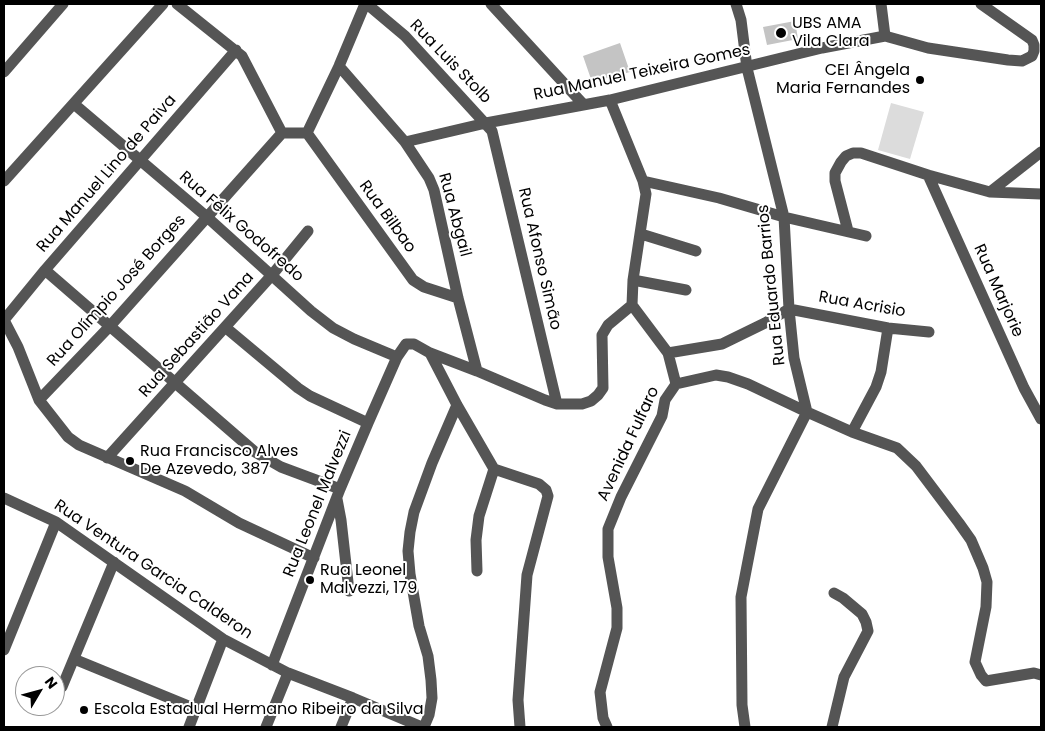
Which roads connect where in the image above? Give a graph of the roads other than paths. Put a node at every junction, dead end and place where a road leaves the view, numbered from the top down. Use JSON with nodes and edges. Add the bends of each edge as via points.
{"nodes":[{"id":1,"x":63,"y":4,"type":"edge"},
{"id":2,"x":163,"y":4,"type":"edge"},
{"id":3,"x":177,"y":4,"type":"edge"},
{"id":4,"x":366,"y":4,"type":"edge"},
{"id":5,"x":490,"y":4,"type":"edge"},
{"id":6,"x":736,"y":4,"type":"edge"},
{"id":7,"x":881,"y":4,"type":"edge"},
{"id":8,"x":981,"y":4,"type":"edge"},
{"id":9,"x":885,"y":36,"type":"junction"},
{"id":10,"x":236,"y":50,"type":"junction"},
{"id":11,"x":340,"y":66,"type":"junction"},
{"id":12,"x":747,"y":68,"type":"junction"},
{"id":13,"x":4,"y":72,"type":"edge"},
{"id":14,"x":610,"y":100,"type":"junction"},
{"id":15,"x":74,"y":104,"type":"junction"},
{"id":16,"x":583,"y":104,"type":"junction"},
{"id":17,"x":486,"y":123,"type":"junction"},
{"id":18,"x":282,"y":133,"type":"junction"},
{"id":19,"x":307,"y":133,"type":"junction"},
{"id":20,"x":405,"y":142,"type":"junction"},
{"id":21,"x":1041,"y":152,"type":"edge"},
{"id":22,"x":140,"y":160,"type":"junction"},
{"id":23,"x":928,"y":175,"type":"junction"},
{"id":24,"x":643,"y":181,"type":"junction"},
{"id":25,"x":4,"y":182,"type":"edge"},
{"id":26,"x":990,"y":192,"type":"junction"},
{"id":27,"x":1041,"y":194,"type":"edge"},
{"id":28,"x":207,"y":217,"type":"junction"},
{"id":29,"x":784,"y":217,"type":"junction"},
{"id":30,"x":308,"y":231,"type":"dead end"},
{"id":31,"x":848,"y":231,"type":"junction"},
{"id":32,"x":641,"y":234,"type":"junction"},
{"id":33,"x":866,"y":236,"type":"dead end"},
{"id":34,"x":696,"y":251,"type":"dead end"},
{"id":35,"x":45,"y":270,"type":"junction"},
{"id":36,"x":272,"y":275,"type":"junction"},
{"id":37,"x":633,"y":280,"type":"junction"},
{"id":38,"x":686,"y":290,"type":"dead end"},
{"id":39,"x":458,"y":298,"type":"junction"},
{"id":40,"x":632,"y":305,"type":"junction"},
{"id":41,"x":789,"y":309,"type":"junction"},
{"id":42,"x":4,"y":320,"type":"edge"},
{"id":43,"x":110,"y":326,"type":"junction"},
{"id":44,"x":225,"y":327,"type":"junction"},
{"id":45,"x":888,"y":328,"type":"junction"},
{"id":46,"x":929,"y":332,"type":"dead end"},
{"id":47,"x":430,"y":353,"type":"junction"},
{"id":48,"x":668,"y":353,"type":"junction"},
{"id":49,"x":397,"y":357,"type":"junction"},
{"id":50,"x":477,"y":371,"type":"junction"},
{"id":51,"x":176,"y":382,"type":"junction"},
{"id":52,"x":676,"y":384,"type":"junction"},
{"id":53,"x":38,"y":400,"type":"junction"},
{"id":54,"x":557,"y":404,"type":"junction"},
{"id":55,"x":457,"y":405,"type":"junction"},
{"id":56,"x":806,"y":412,"type":"junction"},
{"id":57,"x":1041,"y":419,"type":"edge"},
{"id":58,"x":368,"y":423,"type":"junction"},
{"id":59,"x":852,"y":432,"type":"junction"},
{"id":60,"x":107,"y":458,"type":"junction"},
{"id":61,"x":494,"y":469,"type":"junction"},
{"id":62,"x":339,"y":494,"type":"junction"},
{"id":63,"x":4,"y":498,"type":"edge"},
{"id":64,"x":56,"y":522,"type":"junction"},
{"id":65,"x":314,"y":558,"type":"junction"},
{"id":66,"x":114,"y":562,"type":"junction"},
{"id":67,"x":477,"y":571,"type":"dead end"},
{"id":68,"x":349,"y":591,"type":"dead end"},
{"id":69,"x":834,"y":593,"type":"dead end"},
{"id":70,"x":223,"y":639,"type":"junction"},
{"id":71,"x":4,"y":650,"type":"edge"},
{"id":72,"x":74,"y":659,"type":"junction"},
{"id":73,"x":272,"y":665,"type":"junction"},
{"id":74,"x":288,"y":673,"type":"junction"},
{"id":75,"x":1041,"y":675,"type":"edge"},
{"id":76,"x":65,"y":680,"type":"edge"},
{"id":77,"x":353,"y":698,"type":"junction"},
{"id":78,"x":196,"y":709,"type":"junction"},
{"id":79,"x":189,"y":727,"type":"edge"},
{"id":80,"x":266,"y":727,"type":"edge"},
{"id":81,"x":341,"y":727,"type":"edge"},
{"id":82,"x":423,"y":727,"type":"edge"},
{"id":83,"x":520,"y":727,"type":"edge"},
{"id":84,"x":607,"y":727,"type":"edge"},
{"id":85,"x":745,"y":727,"type":"edge"},
{"id":86,"x":832,"y":727,"type":"edge"}],
"edges":[{"from":1,"to":13,"type":"street"},
{"from":2,"to":15,"type":"street"},
{"from":3,"to":10,"type":"street"},
{"from":4,"to":11,"type":"street"},
{"from":4,"to":17,"type":"street","name":"Rua Luis Stolb","via":[[405,36]]},
{"from":5,"to":16,"type":"street"},
{"from":6,"to":12,"type":"street","name":"Rua Eduardo Barrios"},
{"from":7,"to":9,"type":"street"},
{"from":8,"to":9,"type":"street","via":[[1027,35],[1034,44],[1029,59],[1008,60],[928,48]]},
{"from":9,"to":12,"type":"street","name":"Rua Manuel Teixeira Gomes","via":[[822,48]]},
{"from":10,"to":18,"type":"street"},
{"from":10,"to":22,"type":"street","name":"Rua Manuel Lino de Paiva"},
{"from":11,"to":19,"type":"street"},
{"from":11,"to":20,"type":"street","name":"Rua Abgail"},
{"from":12,"to":14,"type":"street","name":"Rua Manuel Teixeira Gomes"},
{"from":12,"to":29,"type":"street","name":"Rua Eduardo Barrios"},
{"from":14,"to":16,"type":"street","name":"Rua Manuel Teixeira Gomes"},
{"from":14,"to":24,"type":"street"},
{"from":15,"to":22,"type":"street","name":"Rua Félix Godofredo"},
{"from":15,"to":25,"type":"street"},
{"from":16,"to":17,"type":"street","name":"Rua Manuel Teixeira Gomes"},
{"from":17,"to":20,"type":"street","name":"Rua Manuel Teixeira Gomes"},
{"from":17,"to":54,"type":"street","name":"Rua Afonso Simão","via":[[492,131]]},
{"from":18,"to":19,"type":"street"},
{"from":18,"to":28,"type":"street","name":"Rua Olímpio José Borges"},
{"from":19,"to":39,"type":"street","name":"Rua Bilbao","via":[[414,280],[424,287]]},
{"from":20,"to":39,"type":"street","name":"Rua Abgail","via":[[434,190]]},
{"from":21,"to":26,"type":"street"},
{"from":22,"to":28,"type":"street","name":"Rua Félix Godofredo"},
{"from":22,"to":35,"type":"street","name":"Rua Manuel Lino de Paiva"},
{"from":23,"to":26,"type":"street"},
{"from":23,"to":31,"type":"street","via":[[861,153],[846,156],[837,167],[835,180]]},
{"from":23,"to":57,"type":"street","name":"Rua Marjorie"},
{"from":24,"to":29,"type":"street"},
{"from":24,"to":32,"type":"street","via":[[646,194]]},
{"from":26,"to":27,"type":"street"},
{"from":28,"to":36,"type":"street","name":"Rua Félix Godofredo"},
{"from":28,"to":43,"type":"street","name":"Rua Olímpio José Borges"},
{"from":29,"to":31,"type":"street"},
{"from":29,"to":41,"type":"street","name":"Rua Eduardo Barrios"},
{"from":30,"to":36,"type":"street","name":"Rua Sebastião Vana"},
{"from":31,"to":33,"type":"street"},
{"from":32,"to":34,"type":"street"},
{"from":32,"to":37,"type":"street"},
{"from":35,"to":42,"type":"street","name":"Rua Manuel Lino de Paiva"},
{"from":35,"to":43,"type":"street"},
{"from":36,"to":44,"type":"street","name":"Rua Sebastião Vana"},
{"from":36,"to":49,"type":"street","name":"Rua Félix Godofredo","via":[[333,328]]},
{"from":37,"to":38,"type":"street"},
{"from":37,"to":40,"type":"street"},
{"from":39,"to":50,"type":"street","name":"Rua Abgail"},
{"from":40,"to":48,"type":"street","name":"Avenida Fulfaro"},
{"from":40,"to":54,"type":"street","via":[[608,325],[602,335],[604,380],[598,395],[582,404]]},
{"from":41,"to":45,"type":"street","name":"Rua Acrisio"},
{"from":41,"to":48,"type":"street","via":[[722,344]]},
{"from":41,"to":56,"type":"street","name":"Rua Eduardo Barrios","via":[[794,358]]},
{"from":42,"to":53,"type":"street"},
{"from":43,"to":51,"type":"street"},
{"from":43,"to":53,"type":"street","name":"Rua Olímpio José Borges"},
{"from":44,"to":51,"type":"street","name":"Rua Sebastião Vana"},
{"from":44,"to":58,"type":"street","via":[[298,388]]},
{"from":45,"to":46,"type":"street","name":"Rua Acrisio"},
{"from":45,"to":59,"type":"street","via":[[876,387]]},
{"from":47,"to":49,"type":"street","via":[[410,343]]},
{"from":47,"to":50,"type":"street"},
{"from":47,"to":55,"type":"street"},
{"from":48,"to":52,"type":"street","name":"Avenida Fulfaro"},
{"from":49,"to":58,"type":"street","name":"Rua Leonel Malvezzi"},
{"from":50,"to":54,"type":"street"},
{"from":51,"to":60,"type":"street","name":"Rua Sebastião Vana"},
{"from":51,"to":62,"type":"street","via":[[265,458]]},
{"from":52,"to":56,"type":"street","via":[[716,375],[728,377]]},
{"from":52,"to":84,"type":"street","name":"Avenida Fulfaro","via":[[665,400],[662,416],[608,529],[608,557],[617,608],[617,628],[600,692]]},
{"from":53,"to":60,"type":"street","via":[[68,436]]},
{"from":55,"to":61,"type":"street"},
{"from":55,"to":82,"type":"street","via":[[417,504],[410,532],[410,574],[431,680],[432,698]]},
{"from":56,"to":59,"type":"street"},
{"from":56,"to":85,"type":"street","via":[[758,509],[741,597]]},
{"from":58,"to":62,"type":"street","name":"Rua Leonel Malvezzi"},
{"from":59,"to":75,"type":"street","via":[[897,448],[906,455],[971,540],[987,582],[986,607],[975,662],[981,675],[986,681],[1034,673]]},
{"from":60,"to":65,"type":"street","via":[[185,491],[239,523]]},
{"from":61,"to":67,"type":"street","via":[[479,516]]},
{"from":61,"to":83,"type":"street","via":[[539,484],[548,496],[527,575],[518,700]]},
{"from":62,"to":65,"type":"street","name":"Rua Leonel Malvezzi"},
{"from":62,"to":68,"type":"street"},
{"from":63,"to":64,"type":"street","name":"Rua Ventura Garcia Calderon"},
{"from":64,"to":66,"type":"street","name":"Rua Ventura Garcia Calderon"},
{"from":64,"to":71,"type":"street"},
{"from":65,"to":73,"type":"street","name":"Rua Leonel Malvezzi"},
{"from":66,"to":70,"type":"street","name":"Rua Ventura Garcia Calderon"},
{"from":66,"to":72,"type":"street"},
{"from":69,"to":86,"type":"street","via":[[862,614],[868,631],[844,677]]},
{"from":70,"to":73,"type":"street","name":"Rua Ventura Garcia Calderon"},
{"from":70,"to":78,"type":"street"},
{"from":72,"to":76,"type":"street"},
{"from":72,"to":78,"type":"street"},
{"from":73,"to":74,"type":"street","name":"Rua Ventura Garcia Calderon"},
{"from":74,"to":77,"type":"street","name":"Rua Ventura Garcia Calderon"},
{"from":74,"to":80,"type":"street"},
{"from":77,"to":81,"type":"street"},
{"from":77,"to":82,"type":"street","name":"Rua Ventura Garcia Calderon"},
{"from":78,"to":79,"type":"street"}]}
